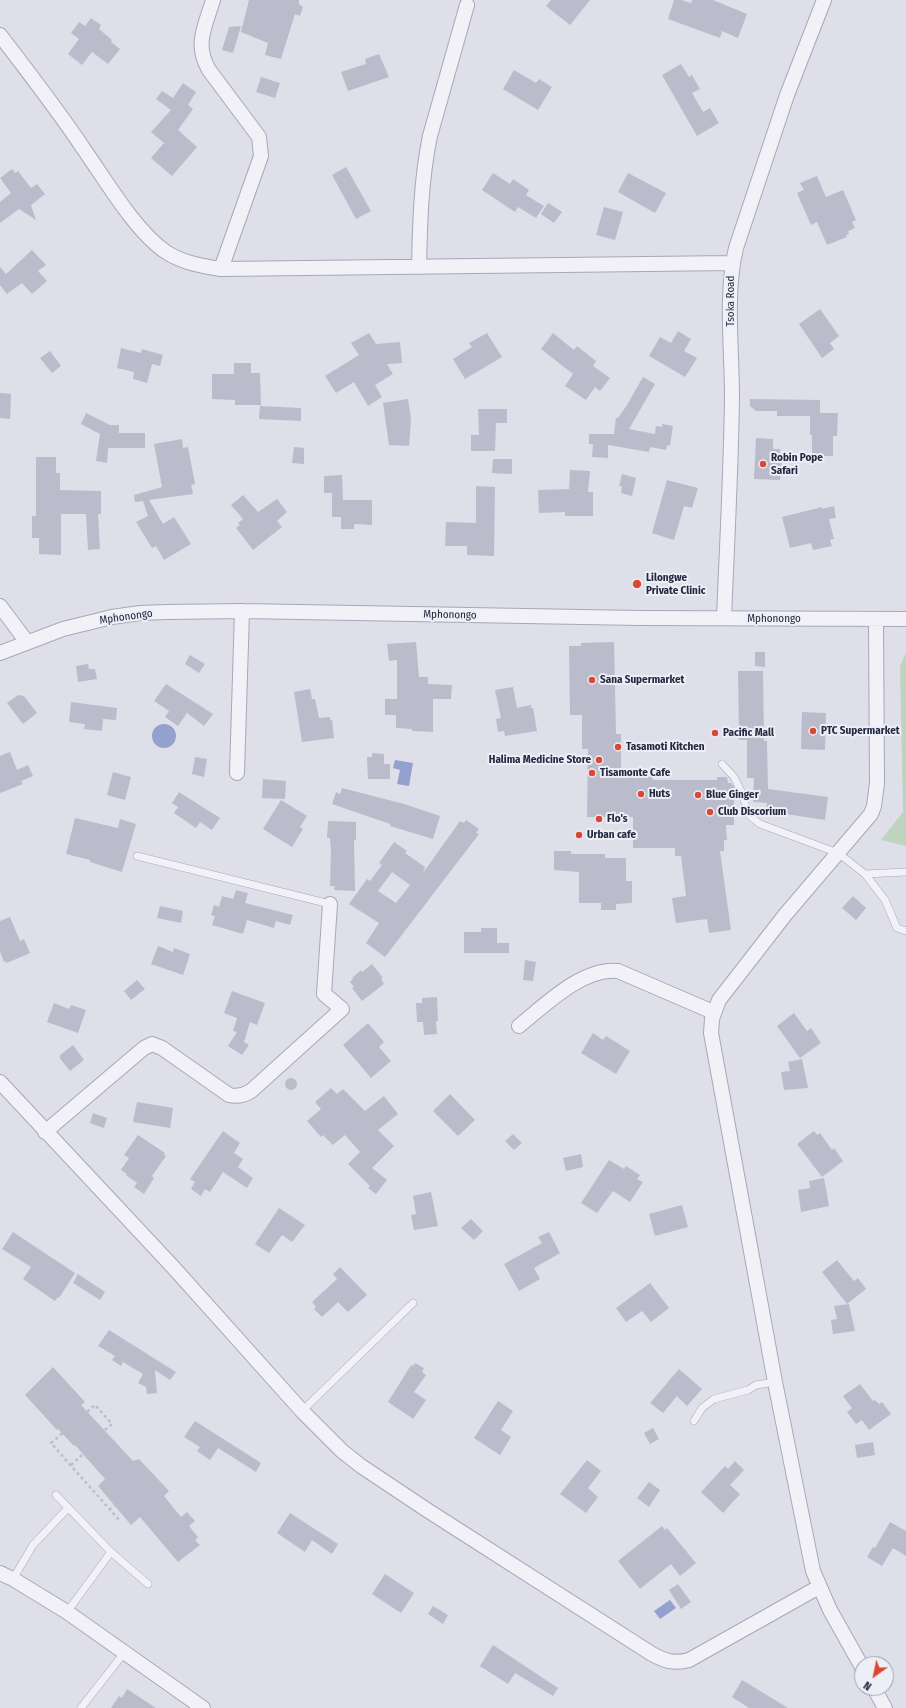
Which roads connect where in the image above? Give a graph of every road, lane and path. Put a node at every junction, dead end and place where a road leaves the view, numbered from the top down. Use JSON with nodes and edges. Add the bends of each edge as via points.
{"nodes":[{"id":1,"x":213,"y":0,"type":"edge"},
{"id":2,"x":824,"y":0,"type":"edge"},
{"id":3,"x":467,"y":5,"type":"dead end"},
{"id":4,"x":0,"y":35,"type":"edge"},
{"id":5,"x":732,"y":263,"type":"junction"},
{"id":6,"x":419,"y":267,"type":"junction"},
{"id":7,"x":221,"y":269,"type":"junction"},
{"id":8,"x":0,"y":606,"type":"edge"},
{"id":9,"x":242,"y":612,"type":"junction"},
{"id":10,"x":724,"y":618,"type":"junction"},
{"id":11,"x":906,"y":619,"type":"edge"},
{"id":12,"x":876,"y":620,"type":"junction"},
{"id":13,"x":27,"y":642,"type":"junction"},
{"id":14,"x":0,"y":653,"type":"edge"},
{"id":15,"x":722,"y":764,"type":"dead end"},
{"id":16,"x":237,"y":773,"type":"dead end"},
{"id":17,"x":838,"y":853,"type":"junction"},
{"id":18,"x":137,"y":856,"type":"dead end"},
{"id":19,"x":906,"y":872,"type":"edge"},
{"id":20,"x":865,"y":874,"type":"junction"},
{"id":21,"x":330,"y":904,"type":"joint"},
{"id":22,"x":906,"y":931,"type":"edge"},
{"id":23,"x":714,"y":1012,"type":"junction"},
{"id":24,"x":519,"y":1026,"type":"dead end"},
{"id":25,"x":0,"y":1082,"type":"edge"},
{"id":26,"x":45,"y":1132,"type":"junction"},
{"id":27,"x":413,"y":1303,"type":"dead end"},
{"id":28,"x":775,"y":1382,"type":"junction"},
{"id":29,"x":302,"y":1411,"type":"junction"},
{"id":30,"x":694,"y":1421,"type":"dead end"},
{"id":31,"x":105,"y":1430,"type":"dead end"},
{"id":32,"x":83,"y":1454,"type":"dead end"},
{"id":33,"x":71,"y":1465,"type":"junction"},
{"id":34,"x":56,"y":1495,"type":"dead end"},
{"id":35,"x":114,"y":1506,"type":"dead end"},
{"id":36,"x":68,"y":1508,"type":"junction"},
{"id":37,"x":109,"y":1510,"type":"junction"},
{"id":38,"x":120,"y":1521,"type":"dead end"},
{"id":39,"x":111,"y":1552,"type":"junction"},
{"id":40,"x":0,"y":1573,"type":"edge"},
{"id":41,"x":13,"y":1579,"type":"junction"},
{"id":42,"x":148,"y":1584,"type":"dead end"},
{"id":43,"x":819,"y":1588,"type":"junction"},
{"id":44,"x":67,"y":1612,"type":"junction"},
{"id":45,"x":124,"y":1652,"type":"junction"},
{"id":46,"x":856,"y":1656,"type":"edge"},
{"id":47,"x":878,"y":1696,"type":"edge"},
{"id":48,"x":81,"y":1708,"type":"edge"},
{"id":49,"x":203,"y":1708,"type":"edge"},
{"id":50,"x":885,"y":1708,"type":"edge"}],
"edges":[{"from":1,"to":7,"type":"street","via":[[202,40],[204,61],[259,137],[261,156]]},
{"from":2,"to":5,"type":"street","name":"Tsoka Road","via":[[787,95]]},
{"from":3,"to":6,"type":"street","via":[[426,157],[421,197]]},
{"from":4,"to":7,"type":"street","via":[[150,238],[178,259]]},
{"from":5,"to":6,"type":"street"},
{"from":5,"to":10,"type":"street","name":"Tsoka Road","via":[[732,397]]},
{"from":6,"to":7,"type":"street"},
{"from":8,"to":13,"type":"street"},
{"from":9,"to":10,"type":"street","name":"Mphonongo"},
{"from":9,"to":13,"type":"street","name":"Mphonongo","via":[[140,613],[63,629]]},
{"from":9,"to":16,"type":"street"},
{"from":10,"to":12,"type":"street","name":"Mphonongo"},
{"from":11,"to":12,"type":"street","name":"Mphonongo"},
{"from":12,"to":17,"type":"street","via":[[877,783],[874,806]]},
{"from":13,"to":14,"type":"street","name":"Mphonongo"},
{"from":15,"to":17,"type":"lane","via":[[734,777],[741,790],[749,815],[760,824]]},
{"from":17,"to":20,"type":"lane"},
{"from":17,"to":23,"type":"street","via":[[785,915],[719,1000]]},
{"from":18,"to":21,"type":"lane"},
{"from":19,"to":20,"type":"lane"},
{"from":20,"to":22,"type":"lane","via":[[885,900],[897,928]]},
{"from":21,"to":26,"type":"street","via":[[324,994],[342,1009],[251,1092],[236,1097],[229,1095],[162,1048],[152,1044]]},
{"from":23,"to":24,"type":"street","via":[[610,970],[590,975],[557,994]]},
{"from":23,"to":28,"type":"street","via":[[711,1033]]},
{"from":25,"to":26,"type":"street"},
{"from":26,"to":29,"type":"street","via":[[173,1267]]},
{"from":27,"to":29,"type":"lane"},
{"from":28,"to":30,"type":"lane","via":[[756,1385],[748,1390],[714,1399],[702,1408]]},
{"from":28,"to":43,"type":"street","via":[[813,1571]]},
{"from":29,"to":43,"type":"street","via":[[361,1466],[669,1663],[689,1660]]},
{"from":31,"to":33,"type":"path","via":[[112,1424],[95,1405],[51,1443]]},
{"from":32,"to":33,"type":"path"},
{"from":33,"to":37,"type":"path"},
{"from":34,"to":36,"type":"lane"},
{"from":35,"to":37,"type":"path"},
{"from":36,"to":39,"type":"lane"},
{"from":36,"to":41,"type":"lane","via":[[33,1546]]},
{"from":37,"to":38,"type":"path"},
{"from":39,"to":42,"type":"lane"},
{"from":39,"to":44,"type":"lane"},
{"from":40,"to":41,"type":"street"},
{"from":41,"to":44,"type":"street"},
{"from":43,"to":46,"type":"street"},
{"from":44,"to":45,"type":"street"},
{"from":45,"to":48,"type":"lane"},
{"from":45,"to":49,"type":"street"},
{"from":47,"to":50,"type":"street"}]}
